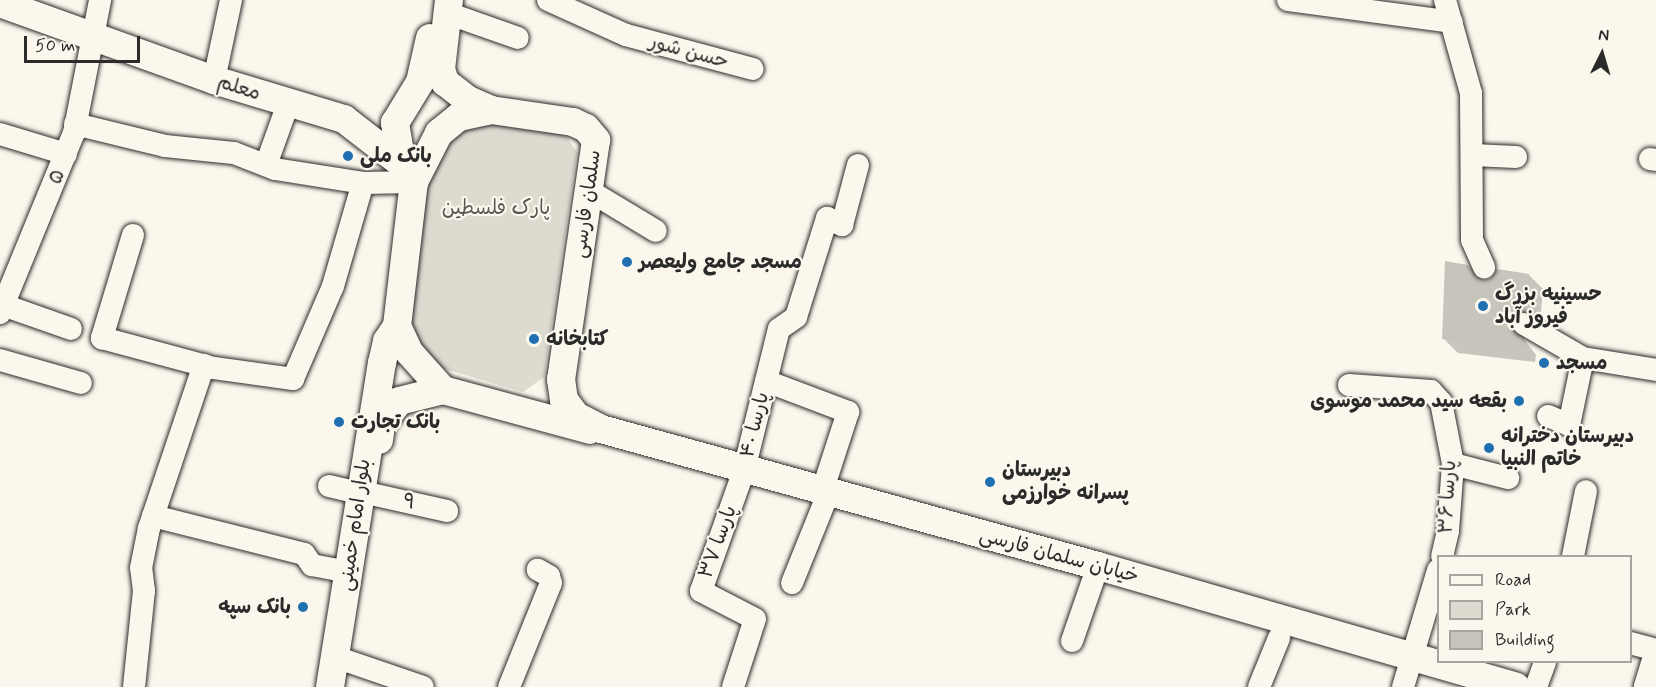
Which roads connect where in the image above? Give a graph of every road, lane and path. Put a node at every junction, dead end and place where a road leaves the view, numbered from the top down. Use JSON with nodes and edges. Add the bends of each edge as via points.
{"nodes":[{"id":1,"x":100,"y":0,"type":"edge"},
{"id":2,"x":231,"y":0,"type":"edge"},
{"id":3,"x":548,"y":0,"type":"edge"},
{"id":4,"x":1288,"y":0,"type":"edge"},
{"id":5,"x":1445,"y":0,"type":"edge"},
{"id":6,"x":0,"y":3,"type":"edge"},
{"id":7,"x":445,"y":4,"type":"edge"},
{"id":8,"x":1452,"y":22,"type":"junction"},
{"id":9,"x":93,"y":35,"type":"junction"},
{"id":10,"x":518,"y":38,"type":"dead end"},
{"id":11,"x":753,"y":69,"type":"dead end"},
{"id":12,"x":214,"y":80,"type":"junction"},
{"id":13,"x":425,"y":83,"type":"junction"},
{"id":14,"x":288,"y":104,"type":"junction"},
{"id":15,"x":480,"y":105,"type":"junction"},
{"id":16,"x":344,"y":119,"type":"junction"},
{"id":17,"x":75,"y":124,"type":"junction"},
{"id":18,"x":0,"y":134,"type":"edge"},
{"id":19,"x":66,"y":154,"type":"junction"},
{"id":20,"x":1473,"y":155,"type":"junction"},
{"id":21,"x":1516,"y":157,"type":"dead end"},
{"id":22,"x":266,"y":165,"type":"junction"},
{"id":23,"x":858,"y":165,"type":"dead end"},
{"id":24,"x":408,"y":173,"type":"junction"},
{"id":25,"x":363,"y":183,"type":"junction"},
{"id":26,"x":588,"y":190,"type":"junction"},
{"id":27,"x":656,"y":231,"type":"dead end"},
{"id":28,"x":133,"y":235,"type":"dead end"},
{"id":29,"x":1484,"y":267,"type":"dead end"},
{"id":30,"x":3,"y":299,"type":"edge"},
{"id":31,"x":1524,"y":324,"type":"dead end"},
{"id":32,"x":397,"y":326,"type":"junction"},
{"id":33,"x":71,"y":329,"type":"dead end"},
{"id":34,"x":1583,"y":358,"type":"junction"},
{"id":35,"x":0,"y":360,"type":"edge"},
{"id":36,"x":204,"y":365,"type":"junction"},
{"id":37,"x":1656,"y":370,"type":"edge"},
{"id":38,"x":561,"y":379,"type":"junction"},
{"id":39,"x":766,"y":381,"type":"junction"},
{"id":40,"x":81,"y":383,"type":"dead end"},
{"id":41,"x":1349,"y":385,"type":"dead end"},
{"id":42,"x":443,"y":390,"type":"junction"},
{"id":43,"x":498,"y":406,"type":"junction"},
{"id":44,"x":1548,"y":416,"type":"dead end"},
{"id":45,"x":601,"y":429,"type":"junction"},
{"id":46,"x":1453,"y":464,"type":"junction"},
{"id":47,"x":744,"y":470,"type":"junction"},
{"id":48,"x":1508,"y":478,"type":"dead end"},
{"id":49,"x":329,"y":486,"type":"dead end"},
{"id":50,"x":1586,"y":491,"type":"dead end"},
{"id":51,"x":366,"y":493,"type":"junction"},
{"id":52,"x":825,"y":493,"type":"junction"},
{"id":53,"x":447,"y":511,"type":"dead end"},
{"id":54,"x":153,"y":516,"type":"junction"},
{"id":55,"x":1442,"y":555,"type":"edge"},
{"id":56,"x":1574,"y":555,"type":"edge"},
{"id":57,"x":1098,"y":566,"type":"junction"},
{"id":58,"x":538,"y":570,"type":"dead end"},
{"id":59,"x":348,"y":572,"type":"junction"},
{"id":60,"x":1437,"y":573,"type":"edge"},
{"id":61,"x":792,"y":583,"type":"dead end"},
{"id":62,"x":1279,"y":638,"type":"dead end"},
{"id":63,"x":1072,"y":640,"type":"dead end"},
{"id":64,"x":1632,"y":644,"type":"edge"},
{"id":65,"x":1656,"y":650,"type":"edge"},
{"id":66,"x":1413,"y":657,"type":"junction"},
{"id":67,"x":1545,"y":663,"type":"edge"},
{"id":68,"x":345,"y":674,"type":"edge"},
{"id":69,"x":134,"y":687,"type":"edge"},
{"id":70,"x":330,"y":687,"type":"edge"},
{"id":71,"x":423,"y":687,"type":"edge"},
{"id":72,"x":509,"y":687,"type":"edge"},
{"id":73,"x":733,"y":687,"type":"edge"},
{"id":74,"x":1259,"y":687,"type":"edge"},
{"id":75,"x":1403,"y":687,"type":"edge"},
{"id":76,"x":1516,"y":687,"type":"edge"},
{"id":77,"x":1536,"y":687,"type":"edge"},
{"id":78,"x":1644,"y":687,"type":"edge"}],
"edges":[{"from":1,"to":9,"type":"street","name":"۵"},
{"from":2,"to":12,"type":"street"},
{"from":3,"to":11,"type":"street","name":"حسن شور","via":[[626,35]]},
{"from":4,"to":8,"type":"street"},
{"from":5,"to":8,"type":"street"},
{"from":6,"to":9,"type":"main road","name":"معلم"},
{"from":7,"to":10,"type":"street"},
{"from":7,"to":13,"type":"main road"},
{"from":8,"to":20,"type":"street","via":[[1472,93]]},
{"from":9,"to":12,"type":"main road","name":"معلم"},
{"from":9,"to":17,"type":"street","name":"۵"},
{"from":12,"to":14,"type":"main road","name":"معلم"},
{"from":13,"to":15,"type":"main road","via":[[445,82]]},
{"from":13,"to":16,"type":"main road","via":[[382,112]]},
{"from":13,"to":24,"type":"main road","via":[[395,123]]},
{"from":14,"to":16,"type":"main road","name":"معلم"},
{"from":14,"to":22,"type":"street"},
{"from":15,"to":24,"type":"main road","via":[[438,134]]},
{"from":15,"to":26,"type":"main road","name":"سلمان فارسی","via":[[573,122],[586,128],[596,140]]},
{"from":16,"to":24,"type":"main road"},
{"from":17,"to":19,"type":"street","name":"۵"},
{"from":17,"to":22,"type":"street","via":[[165,146],[234,153]]},
{"from":18,"to":19,"type":"street"},
{"from":19,"to":30,"type":"street","name":"۵"},
{"from":20,"to":21,"type":"street"},
{"from":20,"to":29,"type":"street","via":[[1472,240]]},
{"from":22,"to":25,"type":"street"},
{"from":23,"to":39,"type":"street","name":"پارسا ۴۰","via":[[842,225],[827,218],[796,317],[778,329]]},
{"from":24,"to":25,"type":"street"},
{"from":24,"to":32,"type":"main road"},
{"from":25,"to":36,"type":"street","via":[[333,286],[293,379]]},
{"from":26,"to":27,"type":"street"},
{"from":26,"to":38,"type":"main road","name":"سلمان فارسی"},
{"from":28,"to":36,"type":"street","via":[[102,338]]},
{"from":30,"to":33,"type":"street"},
{"from":31,"to":34,"type":"street"},
{"from":32,"to":42,"type":"main road","via":[[409,352]]},
{"from":32,"to":51,"type":"main road","name":"بلوار امام خمینی","via":[[387,341],[382,363]]},
{"from":34,"to":37,"type":"street"},
{"from":34,"to":44,"type":"street","via":[[1569,425]]},
{"from":35,"to":40,"type":"street"},
{"from":36,"to":54,"type":"street"},
{"from":38,"to":43,"type":"main road","via":[[533,404]]},
{"from":38,"to":45,"type":"main road","via":[[569,410]]},
{"from":39,"to":47,"type":"street","name":"پارسا ۴۰"},
{"from":39,"to":52,"type":"street","via":[[848,412]]},
{"from":41,"to":46,"type":"street","name":"پارسا ۳۶","via":[[1431,391],[1441,402]]},
{"from":42,"to":43,"type":"main road"},
{"from":42,"to":51,"type":"main road","name":"بلوار امام خمینی","via":[[399,401],[381,425]]},
{"from":43,"to":45,"type":"main road","via":[[581,430]]},
{"from":45,"to":47,"type":"main road","name":"خیابان سلمان فارسی"},
{"from":46,"to":48,"type":"street"},
{"from":46,"to":55,"type":"street","name":"پارسا ۳۶"},
{"from":47,"to":52,"type":"main road","name":"خیابان سلمان فارسی"},
{"from":47,"to":73,"type":"street","name":"پارسا ۳۷","via":[[701,591],[755,619]]},
{"from":49,"to":51,"type":"street","name":"۹"},
{"from":50,"to":56,"type":"street"},
{"from":51,"to":53,"type":"street","name":"۹"},
{"from":51,"to":59,"type":"main road","name":"بلوار امام خمینی"},
{"from":51,"to":68,"type":"main road","name":"بلوار امام خمینی"},
{"from":52,"to":57,"type":"main road","name":"خیابان سلمان فارسی"},
{"from":52,"to":61,"type":"street"},
{"from":54,"to":59,"type":"street","via":[[304,554],[312,565]]},
{"from":54,"to":69,"type":"street","via":[[141,568],[144,591]]},
{"from":57,"to":63,"type":"street"},
{"from":57,"to":66,"type":"main road","name":"خیابان سلمان فارسی"},
{"from":58,"to":72,"type":"street","via":[[549,576],[551,583]]},
{"from":59,"to":70,"type":"main road","name":"بلوار امام خمینی"},
{"from":60,"to":66,"type":"street"},
{"from":62,"to":74,"type":"street"},
{"from":64,"to":65,"type":"street"},
{"from":65,"to":78,"type":"street"},
{"from":66,"to":75,"type":"street"},
{"from":66,"to":76,"type":"main road","name":"خیابان سلمان فارسی"},
{"from":67,"to":77,"type":"street"},
{"from":68,"to":71,"type":"street"}]}
